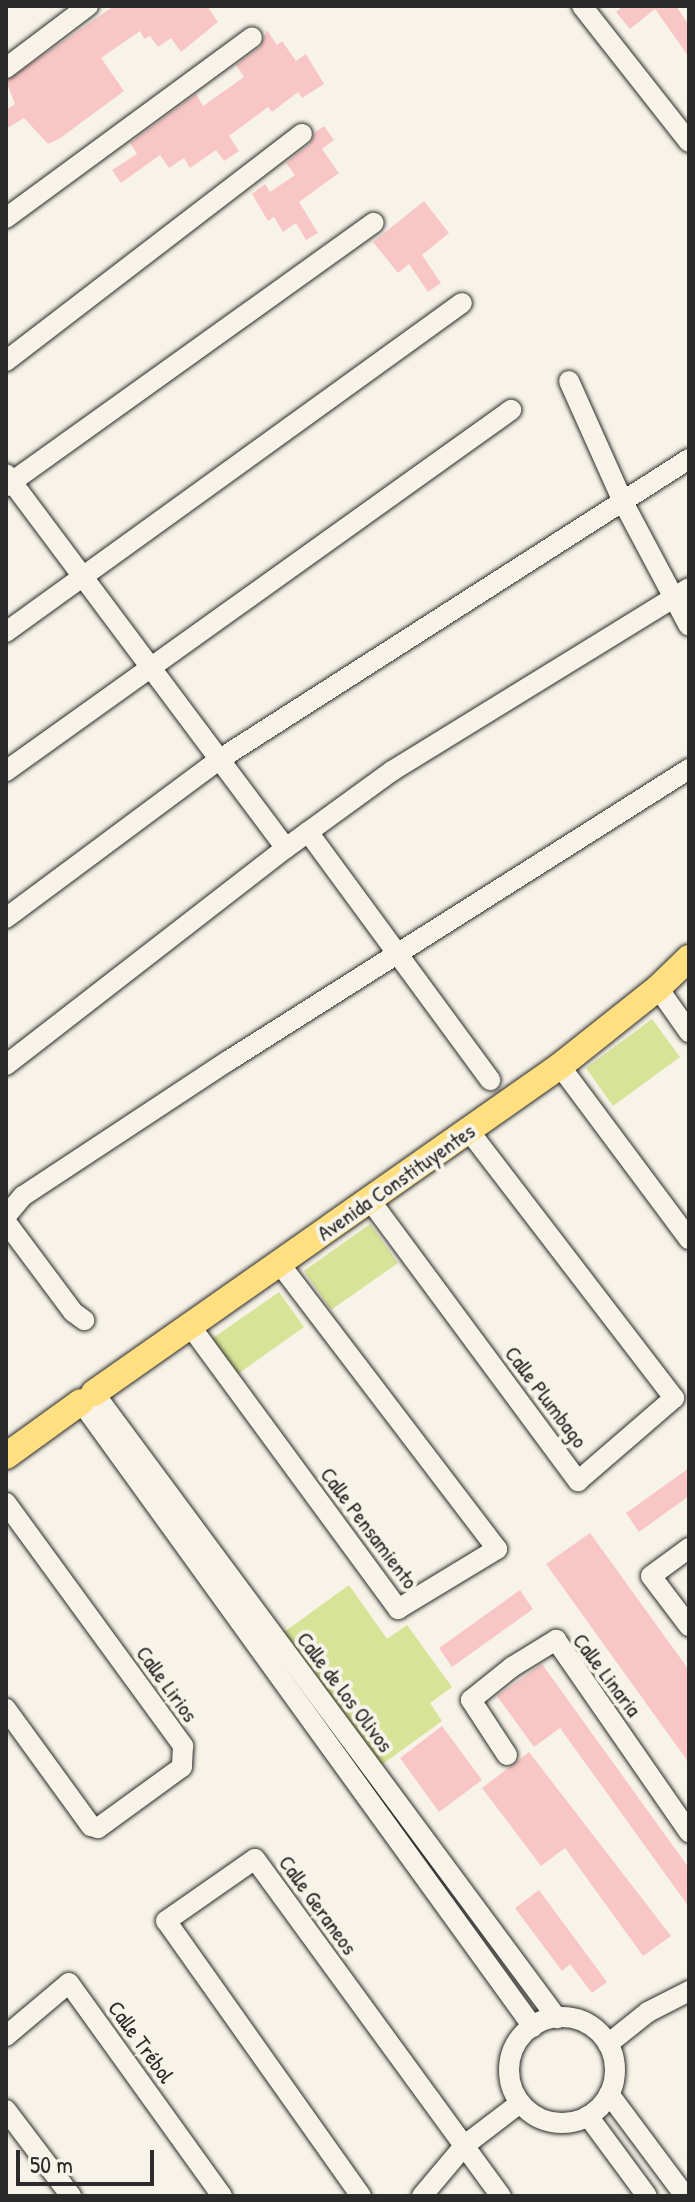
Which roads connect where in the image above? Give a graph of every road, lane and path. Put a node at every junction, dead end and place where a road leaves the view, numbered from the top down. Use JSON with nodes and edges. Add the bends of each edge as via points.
{"nodes":[{"id":1,"x":88,"y":6,"type":"edge"},
{"id":2,"x":582,"y":6,"type":"edge"},
{"id":3,"x":252,"y":37,"type":"dead end"},
{"id":4,"x":6,"y":68,"type":"edge"},
{"id":5,"x":302,"y":134,"type":"dead end"},
{"id":6,"x":689,"y":142,"type":"edge"},
{"id":7,"x":6,"y":218,"type":"edge"},
{"id":8,"x":373,"y":223,"type":"dead end"},
{"id":9,"x":462,"y":303,"type":"dead end"},
{"id":10,"x":6,"y":361,"type":"edge"},
{"id":11,"x":569,"y":381,"type":"dead end"},
{"id":12,"x":511,"y":410,"type":"dead end"},
{"id":13,"x":689,"y":459,"type":"edge"},
{"id":14,"x":8,"y":481,"type":"edge"},
{"id":15,"x":623,"y":502,"type":"junction"},
{"id":16,"x":84,"y":575,"type":"junction"},
{"id":17,"x":682,"y":592,"type":"edge"},
{"id":18,"x":689,"y":626,"type":"edge"},
{"id":19,"x":6,"y":632,"type":"edge"},
{"id":20,"x":151,"y":666,"type":"junction"},
{"id":21,"x":220,"y":759,"type":"junction"},
{"id":22,"x":689,"y":769,"type":"edge"},
{"id":23,"x":6,"y":771,"type":"edge"},
{"id":24,"x":308,"y":832,"type":"junction"},
{"id":25,"x":286,"y":848,"type":"junction"},
{"id":26,"x":6,"y":918,"type":"edge"},
{"id":27,"x":396,"y":952,"type":"junction"},
{"id":28,"x":689,"y":958,"type":"edge"},
{"id":29,"x":658,"y":988,"type":"junction"},
{"id":30,"x":689,"y":1032,"type":"edge"},
{"id":31,"x":6,"y":1065,"type":"edge"},
{"id":32,"x":560,"y":1066,"type":"junction"},
{"id":33,"x":490,"y":1080,"type":"dead end"},
{"id":34,"x":469,"y":1131,"type":"junction"},
{"id":35,"x":370,"y":1200,"type":"junction"},
{"id":36,"x":6,"y":1216,"type":"edge"},
{"id":37,"x":6,"y":1222,"type":"edge"},
{"id":38,"x":689,"y":1239,"type":"edge"},
{"id":39,"x":280,"y":1264,"type":"junction"},
{"id":40,"x":84,"y":1320,"type":"dead end"},
{"id":41,"x":191,"y":1327,"type":"junction"},
{"id":42,"x":87,"y":1398,"type":"junction"},
{"id":43,"x":6,"y":1456,"type":"edge"},
{"id":44,"x":6,"y":1503,"type":"edge"},
{"id":45,"x":689,"y":1548,"type":"edge"},
{"id":46,"x":689,"y":1626,"type":"edge"},
{"id":47,"x":6,"y":1709,"type":"edge"},
{"id":48,"x":507,"y":1755,"type":"dead end"},
{"id":49,"x":689,"y":1832,"type":"edge"},
{"id":50,"x":689,"y":1991,"type":"edge"},
{"id":51,"x":557,"y":2018,"type":"junction"},
{"id":52,"x":533,"y":2027,"type":"junction"},
{"id":53,"x":6,"y":2036,"type":"edge"},
{"id":54,"x":608,"y":2044,"type":"junction"},
{"id":55,"x":609,"y":2094,"type":"junction"},
{"id":56,"x":520,"y":2103,"type":"junction"},
{"id":57,"x":6,"y":2110,"type":"edge"},
{"id":58,"x":588,"y":2116,"type":"junction"},
{"id":59,"x":465,"y":2145,"type":"junction"},
{"id":60,"x":71,"y":2196,"type":"edge"},
{"id":61,"x":222,"y":2196,"type":"edge"},
{"id":62,"x":361,"y":2196,"type":"edge"},
{"id":63,"x":422,"y":2196,"type":"edge"},
{"id":64,"x":501,"y":2196,"type":"edge"},
{"id":65,"x":647,"y":2196,"type":"edge"},
{"id":66,"x":685,"y":2196,"type":"edge"}],
"edges":[{"from":1,"to":4,"type":"street"},
{"from":2,"to":6,"type":"street"},
{"from":3,"to":7,"type":"street"},
{"from":5,"to":10,"type":"street"},
{"from":8,"to":14,"type":"street"},
{"from":9,"to":16,"type":"street"},
{"from":11,"to":15,"type":"street"},
{"from":12,"to":20,"type":"street"},
{"from":13,"to":15,"type":"street"},
{"from":14,"to":16,"type":"street"},
{"from":15,"to":17,"type":"street"},
{"from":15,"to":21,"type":"street"},
{"from":16,"to":19,"type":"street"},
{"from":16,"to":20,"type":"street"},
{"from":17,"to":18,"type":"street"},
{"from":17,"to":24,"type":"street","via":[[392,771]]},
{"from":20,"to":21,"type":"street"},
{"from":20,"to":23,"type":"street"},
{"from":21,"to":25,"type":"street"},
{"from":21,"to":26,"type":"street"},
{"from":22,"to":27,"type":"street"},
{"from":24,"to":25,"type":"street"},
{"from":24,"to":27,"type":"street"},
{"from":25,"to":31,"type":"street"},
{"from":27,"to":33,"type":"street"},
{"from":27,"to":36,"type":"street","via":[[23,1196]]},
{"from":28,"to":29,"type":"main road","name":"Avenida Constituyentes"},
{"from":29,"to":30,"type":"street"},
{"from":29,"to":32,"type":"main road","name":"Avenida Constituyentes"},
{"from":32,"to":34,"type":"main road","name":"Avenida Constituyentes"},
{"from":32,"to":38,"type":"street"},
{"from":34,"to":35,"type":"main road","name":"Avenida Constituyentes"},
{"from":34,"to":35,"type":"street","name":"Calle Plumbago","via":[[674,1398],[578,1481]]},
{"from":35,"to":39,"type":"main road","name":"Avenida Constituyentes"},
{"from":37,"to":40,"type":"street"},
{"from":39,"to":41,"type":"main road","name":"Avenida Constituyentes"},
{"from":39,"to":41,"type":"street","name":"Calle Pensamiento","via":[[497,1549],[398,1609]]},
{"from":41,"to":42,"type":"main road","name":"Avenida Constituyentes"},
{"from":42,"to":43,"type":"main road","name":"Avenida Constituyentes"},
{"from":42,"to":51,"type":"street","name":"Calle de los Olivos"},
{"from":42,"to":52,"type":"street","name":"Calle de los Olivos"},
{"from":44,"to":47,"type":"street","name":"Calle Lirios","via":[[183,1746],[182,1767],[98,1828],[91,1826]]},
{"from":45,"to":46,"type":"street","via":[[651,1576]]},
{"from":48,"to":49,"type":"street","name":"Calle Linaria","via":[[471,1700],[556,1640]]},
{"from":50,"to":54,"type":"street","via":[[648,2012]]},
{"from":51,"to":52,"type":"street"},
{"from":51,"to":54,"type":"street","via":[[580,2020]]},
{"from":52,"to":56,"type":"street","via":[[516,2044],[510,2061]]},
{"from":53,"to":61,"type":"street","name":"Calle Trébol","via":[[69,1983]]},
{"from":54,"to":55,"type":"street","via":[[615,2063]]},
{"from":55,"to":58,"type":"street"},
{"from":55,"to":66,"type":"street"},
{"from":56,"to":58,"type":"street","via":[[551,2123]]},
{"from":56,"to":59,"type":"street"},
{"from":57,"to":60,"type":"street"},
{"from":58,"to":65,"type":"street"},
{"from":59,"to":62,"type":"street","name":"Calle Geraneos","via":[[255,1859],[166,1921]]},
{"from":59,"to":63,"type":"street"},
{"from":59,"to":64,"type":"street"}]}
